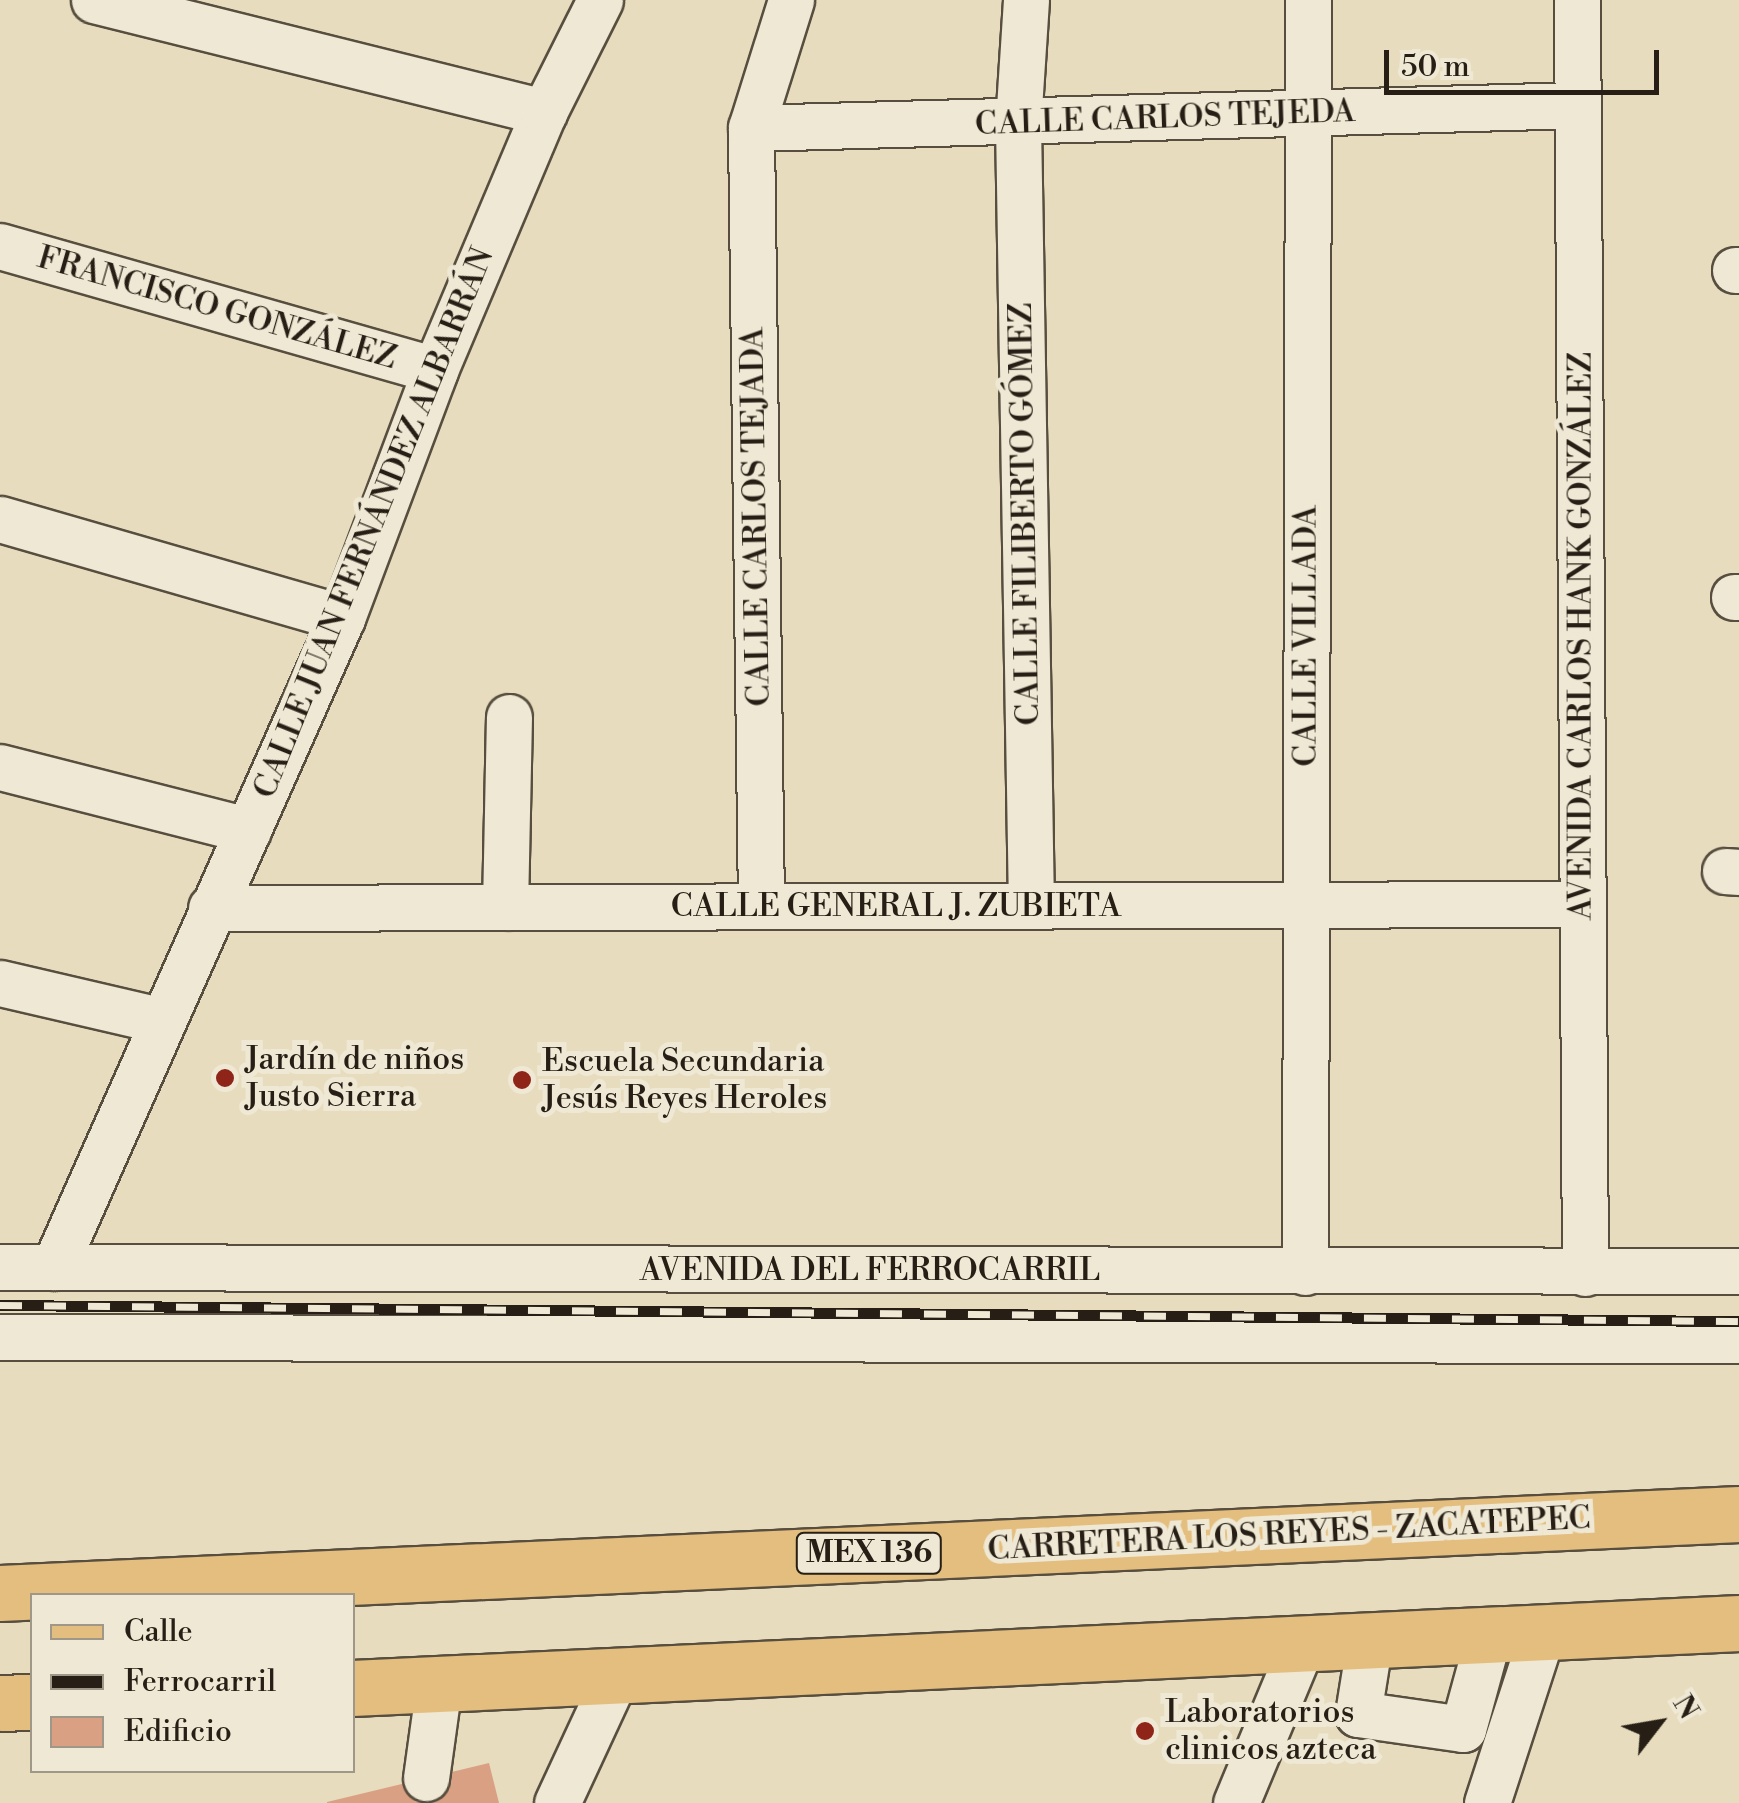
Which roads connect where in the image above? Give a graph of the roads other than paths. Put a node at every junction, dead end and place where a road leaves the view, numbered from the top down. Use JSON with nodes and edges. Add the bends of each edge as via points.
{"nodes":[{"id":1,"x":94,"y":0,"type":"edge"},
{"id":2,"x":600,"y":0,"type":"edge"},
{"id":3,"x":791,"y":0,"type":"edge"},
{"id":4,"x":1026,"y":0,"type":"edge"},
{"id":5,"x":1308,"y":0,"type":"edge"},
{"id":6,"x":1577,"y":0,"type":"edge"},
{"id":7,"x":1578,"y":105,"type":"junction"},
{"id":8,"x":544,"y":112,"type":"junction"},
{"id":9,"x":1308,"y":114,"type":"junction"},
{"id":10,"x":1018,"y":124,"type":"junction"},
{"id":11,"x":752,"y":128,"type":"junction"},
{"id":12,"x":0,"y":246,"type":"edge"},
{"id":13,"x":435,"y":370,"type":"junction"},
{"id":14,"x":0,"y":518,"type":"edge"},
{"id":15,"x":342,"y":618,"type":"junction"},
{"id":16,"x":508,"y":717,"type":"dead end"},
{"id":17,"x":0,"y":767,"type":"edge"},
{"id":18,"x":248,"y":830,"type":"junction"},
{"id":19,"x":1305,"y":904,"type":"junction"},
{"id":20,"x":1582,"y":904,"type":"junction"},
{"id":21,"x":1031,"y":905,"type":"junction"},
{"id":22,"x":761,"y":906,"type":"junction"},
{"id":23,"x":504,"y":907,"type":"junction"},
{"id":24,"x":212,"y":908,"type":"junction"},
{"id":25,"x":0,"y":983,"type":"edge"},
{"id":26,"x":163,"y":1021,"type":"junction"},
{"id":27,"x":0,"y":1267,"type":"edge"},
{"id":28,"x":54,"y":1267,"type":"junction"},
{"id":29,"x":1305,"y":1272,"type":"junction"},
{"id":30,"x":1739,"y":1272,"type":"edge"},
{"id":31,"x":1585,"y":1273,"type":"junction"},
{"id":32,"x":0,"y":1338,"type":"edge"},
{"id":33,"x":1739,"y":1340,"type":"edge"},
{"id":34,"x":1739,"y":1514,"type":"edge"},
{"id":35,"x":0,"y":1593,"type":"edge"},
{"id":36,"x":1739,"y":1622,"type":"edge"},
{"id":37,"x":1543,"y":1631,"type":"junction"},
{"id":38,"x":1489,"y":1634,"type":"junction"},
{"id":39,"x":1370,"y":1639,"type":"junction"},
{"id":40,"x":1303,"y":1642,"type":"junction"},
{"id":41,"x":616,"y":1676,"type":"junction"},
{"id":42,"x":438,"y":1684,"type":"junction"},
{"id":43,"x":355,"y":1688,"type":"edge"},
{"id":44,"x":30,"y":1702,"type":"edge"},
{"id":45,"x":0,"y":1703,"type":"edge"},
{"id":46,"x":426,"y":1778,"type":"dead end"},
{"id":47,"x":557,"y":1803,"type":"edge"},
{"id":48,"x":1236,"y":1803,"type":"edge"},
{"id":49,"x":1488,"y":1803,"type":"edge"}],
"edges":[{"from":1,"to":8,"type":"street"},
{"from":2,"to":8,"type":"street","name":"CALLE JUAN FERNÁNDEZ ALBARRÁN"},
{"from":3,"to":11,"type":"street","name":"CALLE CARLOS TEJADA"},
{"from":4,"to":10,"type":"street","name":"CALLE FILIBERTO GÓMEZ"},
{"from":5,"to":9,"type":"street","name":"CALLE VILLADA"},
{"from":6,"to":7,"type":"street","name":"AVENIDA CARLOS HANK GONZÁLEZ"},
{"from":7,"to":9,"type":"street","name":"CALLE CARLOS TEJEDA"},
{"from":7,"to":20,"type":"street","name":"AVENIDA CARLOS HANK GONZÁLEZ"},
{"from":8,"to":13,"type":"street","name":"CALLE JUAN FERNÁNDEZ ALBARRÁN"},
{"from":9,"to":10,"type":"street","name":"CALLE CARLOS TEJEDA"},
{"from":9,"to":19,"type":"street","name":"CALLE VILLADA"},
{"from":10,"to":11,"type":"street","name":"CALLE CARLOS TEJEDA"},
{"from":10,"to":21,"type":"street","name":"CALLE FILIBERTO GÓMEZ"},
{"from":11,"to":22,"type":"street","name":"CALLE CARLOS TEJADA"},
{"from":12,"to":13,"type":"street","name":"FRANCISCO GONZÁLEZ"},
{"from":13,"to":15,"type":"street","name":"CALLE JUAN FERNÁNDEZ ALBARRÁN"},
{"from":14,"to":15,"type":"street"},
{"from":15,"to":18,"type":"street","name":"CALLE JUAN FERNÁNDEZ ALBARRÁN"},
{"from":16,"to":23,"type":"street"},
{"from":17,"to":18,"type":"street"},
{"from":18,"to":24,"type":"street","name":"CALLE JUAN FERNÁNDEZ ALBARRÁN"},
{"from":19,"to":20,"type":"street","name":"CALLE GENERAL J. ZUBIETA"},
{"from":19,"to":21,"type":"street","name":"CALLE GENERAL J. ZUBIETA"},
{"from":19,"to":29,"type":"street","name":"CALLE VILLADA"},
{"from":20,"to":31,"type":"street","name":"AVENIDA CARLOS HANK GONZÁLEZ"},
{"from":21,"to":22,"type":"street","name":"CALLE GENERAL J. ZUBIETA"},
{"from":22,"to":23,"type":"street","name":"CALLE GENERAL J. ZUBIETA"},
{"from":23,"to":24,"type":"street","name":"CALLE GENERAL J. ZUBIETA"},
{"from":24,"to":26,"type":"street","name":"CALLE JUAN FERNÁNDEZ ALBARRÁN"},
{"from":25,"to":26,"type":"street"},
{"from":26,"to":28,"type":"street","name":"CALLE JUAN FERNÁNDEZ ALBARRÁN"},
{"from":27,"to":28,"type":"street","name":"AVENIDA DEL FERROCARRIL"},
{"from":28,"to":29,"type":"street","name":"AVENIDA DEL FERROCARRIL"},
{"from":29,"to":31,"type":"street","name":"AVENIDA DEL FERROCARRIL"},
{"from":30,"to":31,"type":"street","name":"AVENIDA DEL FERROCARRIL"},
{"from":32,"to":33,"type":"street"},
{"from":34,"to":35,"type":"main road","name":"CARRETERA LOS REYES - ZACATEPEC","number":"MEX 136"},
{"from":36,"to":37,"type":"main road"},
{"from":37,"to":38,"type":"main road"},
{"from":37,"to":49,"type":"street"},
{"from":38,"to":39,"type":"main road"},
{"from":38,"to":39,"type":"street","via":[[1464,1729],[1358,1714]]},
{"from":39,"to":40,"type":"main road"},
{"from":40,"to":41,"type":"main road"},
{"from":40,"to":48,"type":"street"},
{"from":41,"to":42,"type":"main road"},
{"from":41,"to":47,"type":"street"},
{"from":42,"to":43,"type":"main road"},
{"from":42,"to":46,"type":"street"},
{"from":44,"to":45,"type":"main road"}]}
